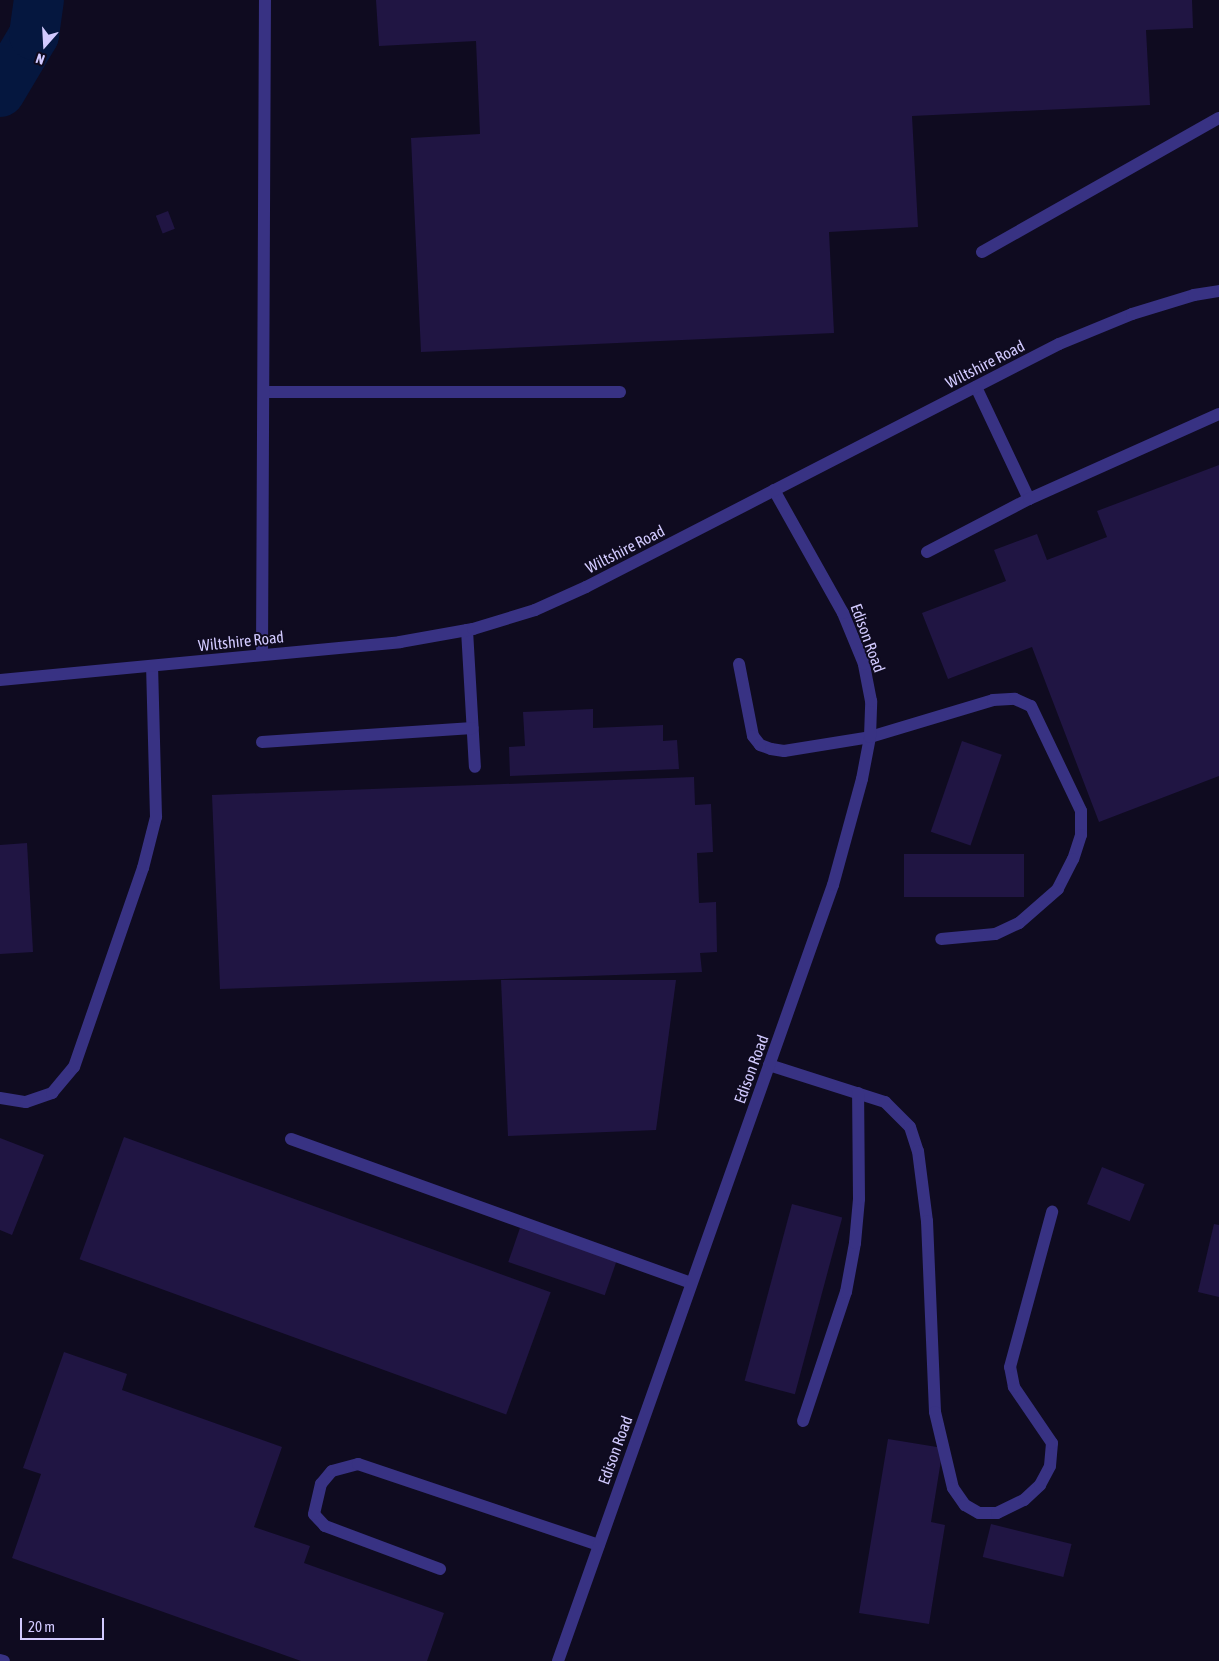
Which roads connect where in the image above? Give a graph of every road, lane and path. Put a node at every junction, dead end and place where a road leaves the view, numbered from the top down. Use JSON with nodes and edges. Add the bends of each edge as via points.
{"nodes":[{"id":1,"x":265,"y":0,"type":"edge"},
{"id":2,"x":1219,"y":118,"type":"edge"},
{"id":3,"x":982,"y":252,"type":"dead end"},
{"id":4,"x":1219,"y":291,"type":"edge"},
{"id":5,"x":976,"y":387,"type":"junction"},
{"id":6,"x":265,"y":392,"type":"junction"},
{"id":7,"x":620,"y":392,"type":"dead end"},
{"id":8,"x":1219,"y":414,"type":"edge"},
{"id":9,"x":774,"y":490,"type":"junction"},
{"id":10,"x":1029,"y":500,"type":"junction"},
{"id":11,"x":927,"y":552,"type":"dead end"},
{"id":12,"x":467,"y":630,"type":"junction"},
{"id":13,"x":262,"y":655,"type":"junction"},
{"id":14,"x":738,"y":664,"type":"dead end"},
{"id":15,"x":152,"y":666,"type":"junction"},
{"id":16,"x":0,"y":680,"type":"edge"},
{"id":17,"x":473,"y":728,"type":"junction"},
{"id":18,"x":870,"y":737,"type":"junction"},
{"id":19,"x":262,"y":742,"type":"dead end"},
{"id":20,"x":475,"y":767,"type":"dead end"},
{"id":21,"x":942,"y":939,"type":"dead end"},
{"id":22,"x":769,"y":1065,"type":"junction"},
{"id":23,"x":858,"y":1092,"type":"junction"},
{"id":24,"x":0,"y":1098,"type":"edge"},
{"id":25,"x":291,"y":1139,"type":"dead end"},
{"id":26,"x":1052,"y":1212,"type":"dead end"},
{"id":27,"x":692,"y":1283,"type":"junction"},
{"id":28,"x":803,"y":1421,"type":"dead end"},
{"id":29,"x":599,"y":1545,"type":"junction"},
{"id":30,"x":440,"y":1570,"type":"dead end"},
{"id":31,"x":0,"y":1660,"type":"edge"},
{"id":32,"x":4,"y":1661,"type":"edge"},
{"id":33,"x":558,"y":1661,"type":"edge"}],
"edges":[{"from":1,"to":6,"type":"street"},
{"from":2,"to":3,"type":"street"},
{"from":4,"to":5,"type":"street","name":"Wiltshire Road","via":[[1194,295],[1132,314],[1059,344]]},
{"from":5,"to":9,"type":"street","name":"Wiltshire Road"},
{"from":5,"to":10,"type":"street"},
{"from":6,"to":7,"type":"street"},
{"from":6,"to":13,"type":"street"},
{"from":8,"to":10,"type":"street"},
{"from":9,"to":12,"type":"street","name":"Wiltshire Road","via":[[586,587],[534,610]]},
{"from":9,"to":18,"type":"street","name":"Edison Road","via":[[843,613],[864,664],[871,701]]},
{"from":10,"to":11,"type":"street"},
{"from":12,"to":13,"type":"street","name":"Wiltshire Road","via":[[400,642]]},
{"from":12,"to":17,"type":"street"},
{"from":13,"to":15,"type":"street","name":"Wiltshire Road"},
{"from":14,"to":18,"type":"street","via":[[753,736],[760,745],[784,751]]},
{"from":15,"to":16,"type":"street","name":"Wiltshire Road"},
{"from":15,"to":24,"type":"street","via":[[156,817],[143,868],[74,1067],[52,1093],[26,1102]]},
{"from":17,"to":19,"type":"street"},
{"from":17,"to":20,"type":"street"},
{"from":18,"to":21,"type":"street","via":[[993,700],[1015,698],[1031,706],[1042,723],[1081,811],[1081,835],[1073,859],[1058,889],[1039,908],[1019,923],[995,934]]},
{"from":18,"to":22,"type":"street","name":"Edison Road","via":[[833,885]]},
{"from":22,"to":23,"type":"street"},
{"from":22,"to":27,"type":"street","name":"Edison Road"},
{"from":23,"to":26,"type":"street","via":[[885,1102],[910,1127],[918,1151],[926,1221],[935,1412],[953,1488],[965,1505],[979,1514],[997,1512],[1024,1500],[1040,1485],[1050,1466],[1052,1443],[1014,1387],[1010,1367]]},
{"from":23,"to":28,"type":"street","via":[[859,1199],[855,1243],[846,1292]]},
{"from":25,"to":27,"type":"street"},
{"from":27,"to":29,"type":"street","name":"Edison Road"},
{"from":29,"to":30,"type":"street","via":[[358,1464],[332,1471],[321,1484],[314,1514],[325,1526]]},
{"from":29,"to":33,"type":"street","name":"Edison Road"},
{"from":31,"to":32,"type":"street"}]}
